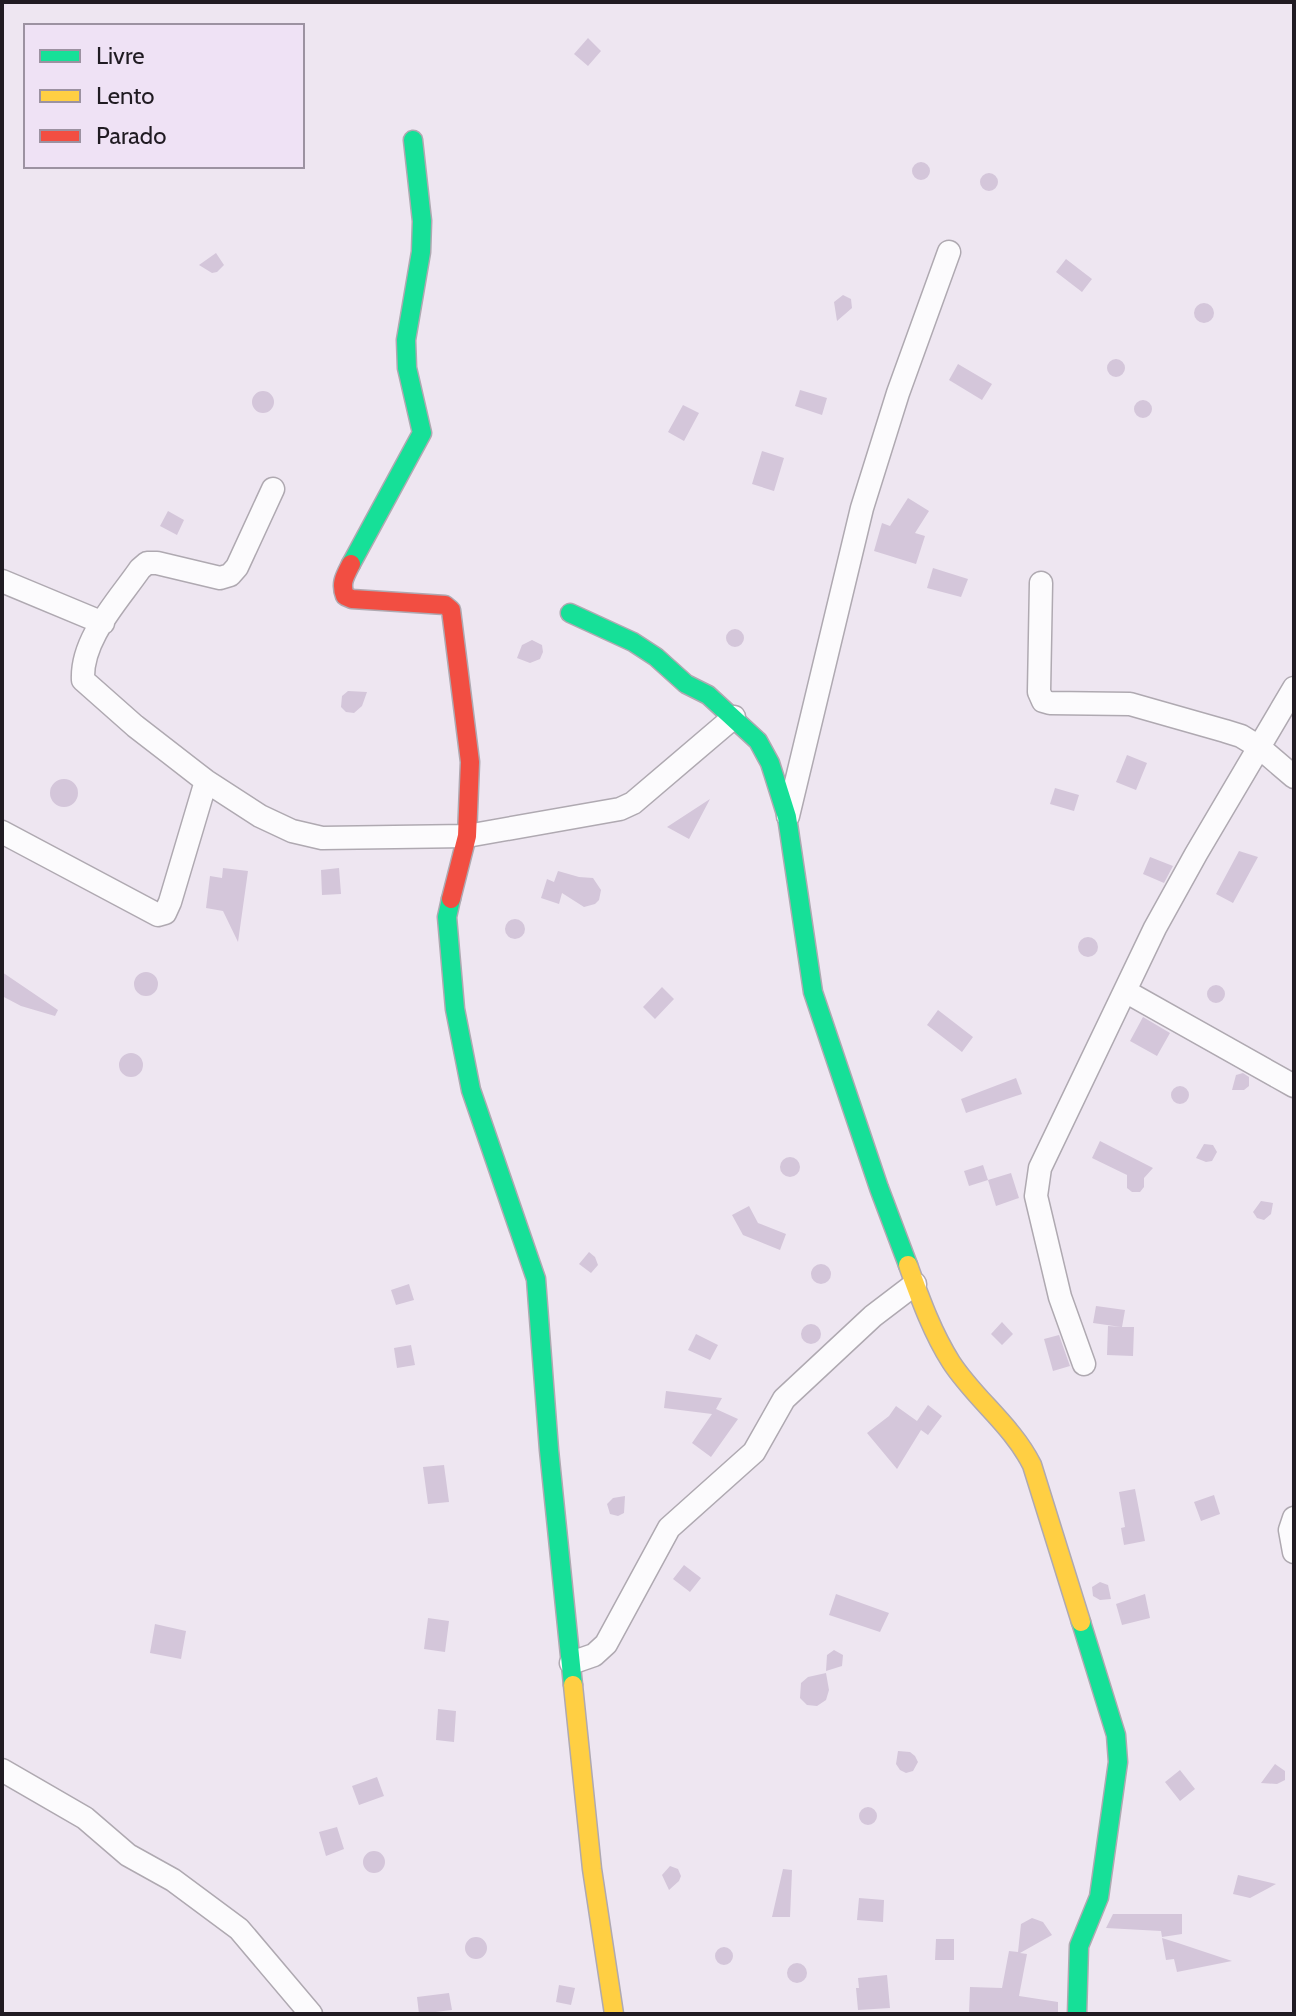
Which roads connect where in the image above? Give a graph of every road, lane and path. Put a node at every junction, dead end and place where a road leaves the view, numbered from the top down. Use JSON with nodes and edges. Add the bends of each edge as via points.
{"nodes":[{"id":1,"x":413,"y":140,"type":"dead end"},
{"id":2,"x":949,"y":252,"type":"dead end"},
{"id":3,"x":273,"y":489,"type":"dead end"},
{"id":4,"x":2,"y":581,"type":"edge"},
{"id":5,"x":1041,"y":583,"type":"dead end"},
{"id":6,"x":570,"y":613,"type":"dead end"},
{"id":7,"x":103,"y":623,"type":"junction"},
{"id":8,"x":1294,"y":688,"type":"edge"},
{"id":9,"x":734,"y":717,"type":"junction"},
{"id":10,"x":1259,"y":747,"type":"junction"},
{"id":11,"x":1294,"y":777,"type":"edge"},
{"id":12,"x":206,"y":781,"type":"junction"},
{"id":13,"x":787,"y":817,"type":"junction"},
{"id":14,"x":2,"y":832,"type":"edge"},
{"id":15,"x":467,"y":836,"type":"junction"},
{"id":16,"x":1125,"y":991,"type":"junction"},
{"id":17,"x":1294,"y":1086,"type":"edge"},
{"id":18,"x":915,"y":1284,"type":"junction"},
{"id":19,"x":1084,"y":1364,"type":"dead end"},
{"id":20,"x":1294,"y":1518,"type":"edge"},
{"id":21,"x":1294,"y":1552,"type":"edge"},
{"id":22,"x":571,"y":1663,"type":"junction"},
{"id":23,"x":2,"y":1770,"type":"edge"},
{"id":24,"x":311,"y":2014,"type":"edge"},
{"id":25,"x":614,"y":2014,"type":"edge"},
{"id":26,"x":1077,"y":2014,"type":"edge"}],
"edges":[{"from":1,"to":15,"type":"street","via":[[421,252],[406,340],[422,433],[342,588],[352,599],[445,605],[451,610],[469,741]]},
{"from":2,"to":13,"type":"street","via":[[862,508]]},
{"from":3,"to":7,"type":"street","via":[[230,575],[220,578],[147,563]]},
{"from":4,"to":7,"type":"street"},
{"from":5,"to":10,"type":"street","via":[[1043,701],[1130,704],[1241,736]]},
{"from":6,"to":9,"type":"street","via":[[633,642]]},
{"from":7,"to":12,"type":"street","via":[[84,656],[83,680]]},
{"from":8,"to":10,"type":"street"},
{"from":9,"to":13,"type":"street","via":[[764,752]]},
{"from":9,"to":15,"type":"street","via":[[620,809]]},
{"from":10,"to":11,"type":"street"},
{"from":10,"to":16,"type":"street"},
{"from":12,"to":14,"type":"street","via":[[170,902],[158,915]]},
{"from":12,"to":15,"type":"street","via":[[260,816],[322,838]]},
{"from":13,"to":18,"type":"street","via":[[813,992]]},
{"from":15,"to":22,"type":"street","via":[[447,917],[455,1009],[471,1090],[536,1279]]},
{"from":16,"to":17,"type":"street"},
{"from":16,"to":19,"type":"street","via":[[1036,1181],[1060,1297]]},
{"from":18,"to":22,"type":"street","via":[[784,1399],[754,1452],[669,1528],[606,1644]]},
{"from":18,"to":26,"type":"street","via":[[952,1363],[1022,1445],[1032,1465],[1116,1735],[1118,1762],[1099,1897],[1078,1951]]},
{"from":20,"to":21,"type":"street"},
{"from":22,"to":25,"type":"street","via":[[592,1869]]},
{"from":23,"to":24,"type":"street","via":[[85,1818],[128,1855],[173,1880],[239,1929]]}]}
